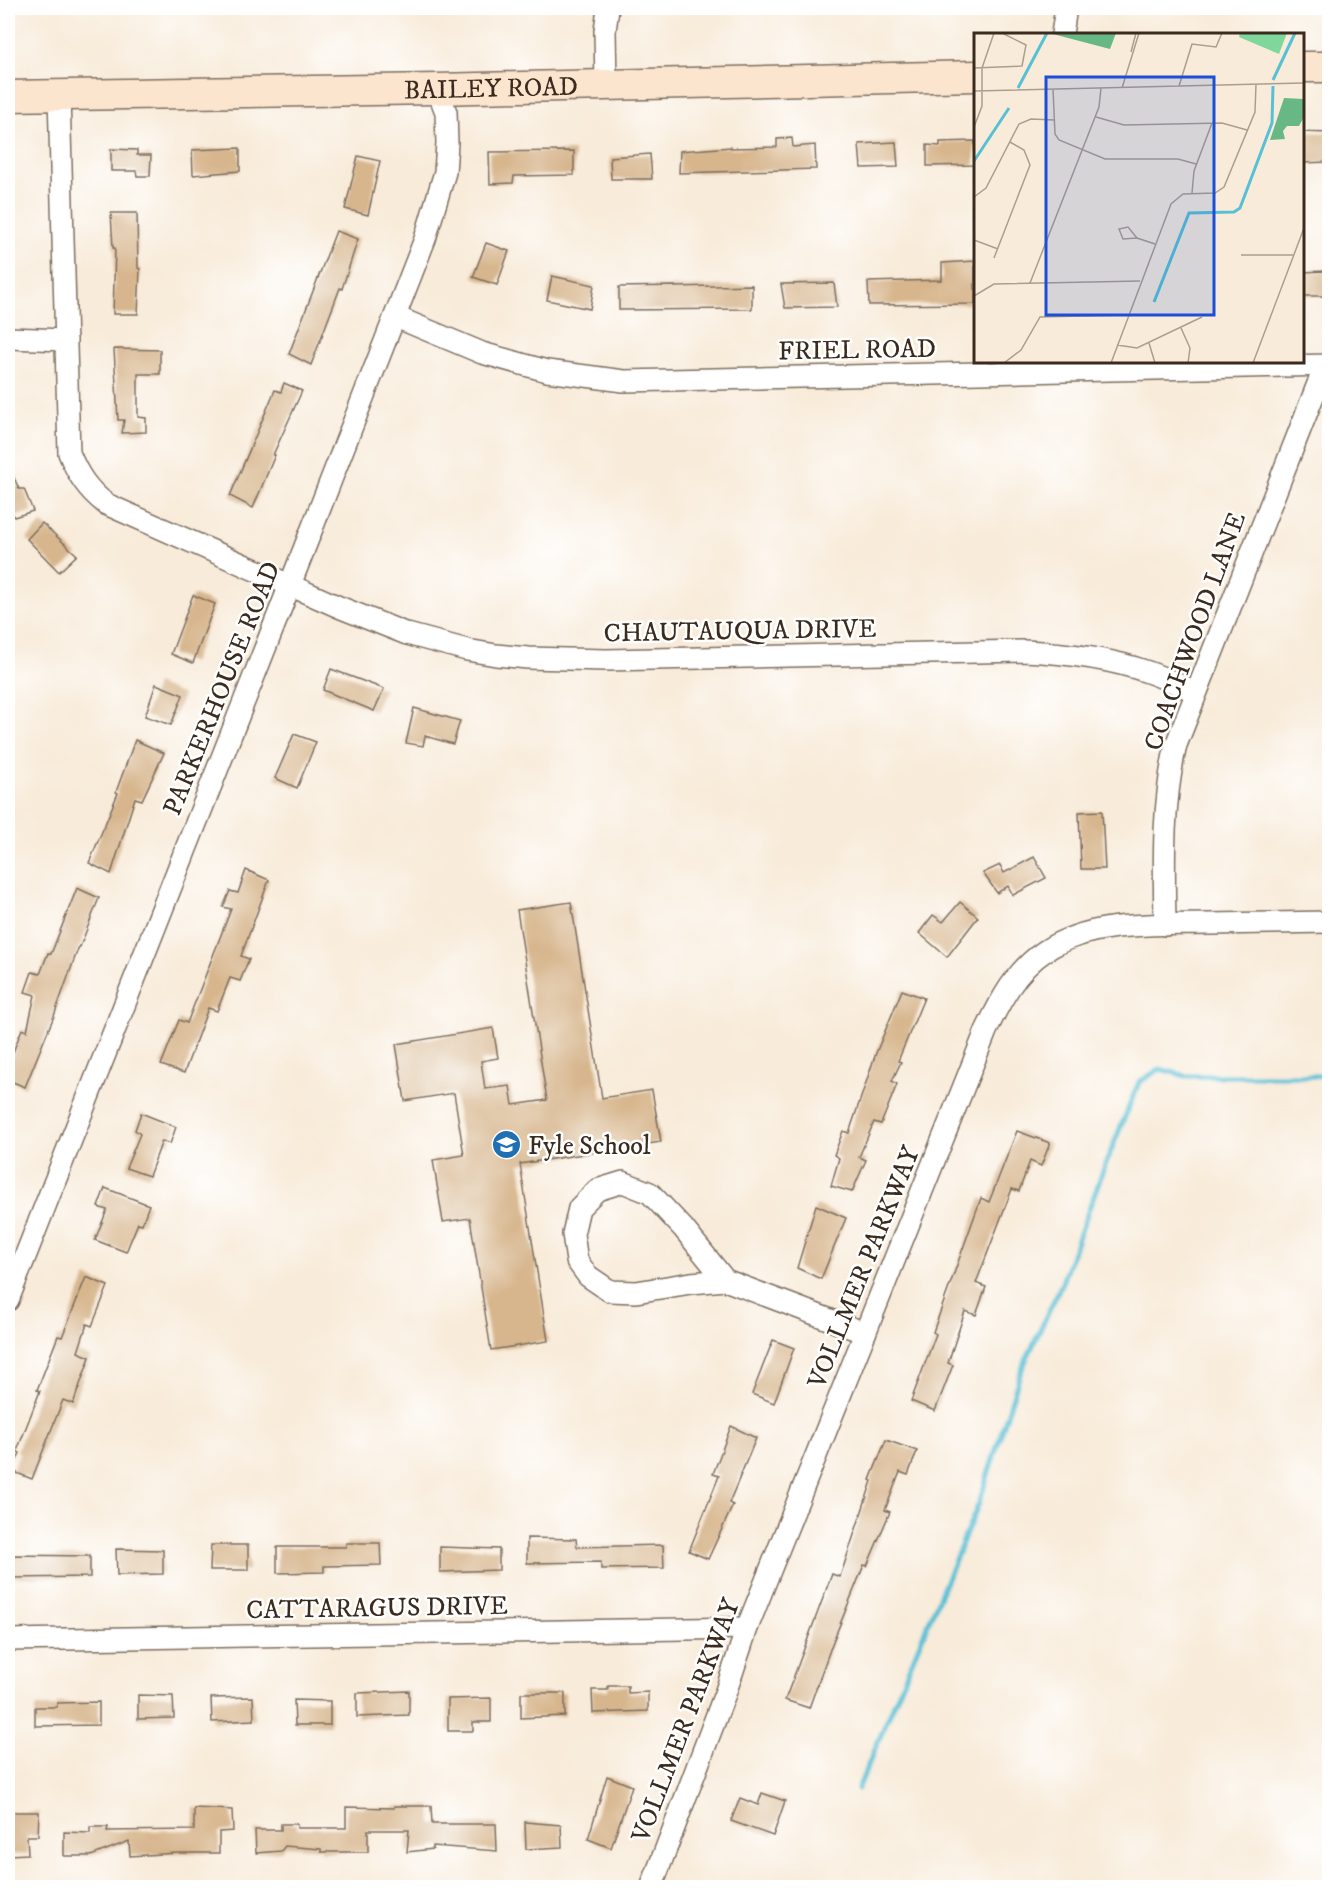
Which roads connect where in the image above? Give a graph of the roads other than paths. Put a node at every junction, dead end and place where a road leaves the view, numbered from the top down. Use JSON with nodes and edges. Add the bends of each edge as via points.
{"nodes":[{"id":1,"x":608,"y":8,"type":"edge"},
{"id":2,"x":1066,"y":8,"type":"edge"},
{"id":3,"x":1062,"y":33,"type":"edge"},
{"id":4,"x":1329,"y":67,"type":"edge"},
{"id":5,"x":1304,"y":68,"type":"edge"},
{"id":6,"x":974,"y":76,"type":"edge"},
{"id":7,"x":606,"y":85,"type":"junction"},
{"id":8,"x":437,"y":89,"type":"junction"},
{"id":9,"x":59,"y":95,"type":"junction"},
{"id":10,"x":8,"y":96,"type":"edge"},
{"id":11,"x":396,"y":317,"type":"junction"},
{"id":12,"x":8,"y":338,"type":"edge"},
{"id":13,"x":66,"y":340,"type":"junction"},
{"id":14,"x":1327,"y":365,"type":"edge"},
{"id":15,"x":290,"y":585,"type":"junction"},
{"id":16,"x":1196,"y":692,"type":"junction"},
{"id":17,"x":1329,"y":922,"type":"edge"},
{"id":18,"x":1165,"y":925,"type":"junction"},
{"id":19,"x":725,"y":1280,"type":"junction"},
{"id":20,"x":8,"y":1300,"type":"edge"},
{"id":21,"x":866,"y":1333,"type":"junction"},
{"id":22,"x":747,"y":1628,"type":"junction"},
{"id":23,"x":8,"y":1640,"type":"edge"},
{"id":24,"x":651,"y":1887,"type":"edge"}],
"edges":[{"from":1,"to":7,"type":"street"},
{"from":2,"to":3,"type":"street"},
{"from":4,"to":5,"type":"street"},
{"from":6,"to":7,"type":"street","name":"BAILEY ROAD"},
{"from":7,"to":8,"type":"street","name":"BAILEY ROAD"},
{"from":8,"to":9,"type":"street","name":"BAILEY ROAD"},
{"from":8,"to":11,"type":"street","name":"PARKERHOUSE ROAD","via":[[446,112],[445,172]]},
{"from":9,"to":10,"type":"street","name":"BAILEY ROAD"},
{"from":9,"to":13,"type":"street","name":"CHAUTAUQUA DRIVE"},
{"from":11,"to":14,"type":"street","name":"FRIEL ROAD","via":[[482,353],[547,371],[624,381]]},
{"from":11,"to":15,"type":"street","name":"PARKERHOUSE ROAD"},
{"from":12,"to":13,"type":"street"},
{"from":13,"to":15,"type":"street","name":"CHAUTAUQUA DRIVE","via":[[69,453],[91,492],[106,504]]},
{"from":14,"to":16,"type":"street","name":"COACHWOOD LANE"},
{"from":15,"to":16,"type":"street","name":"CHAUTAUQUA DRIVE","via":[[407,634],[496,655],[606,660],[1054,652],[1111,661],[1150,672]]},
{"from":15,"to":20,"type":"street","name":"PARKERHOUSE ROAD"},
{"from":16,"to":18,"type":"street","name":"COACHWOOD LANE","via":[[1176,746],[1165,808]]},
{"from":17,"to":18,"type":"street","name":"VOLLMER PARKWAY"},
{"from":18,"to":21,"type":"street","name":"VOLLMER PARKWAY","via":[[1092,932],[1066,940],[1044,952],[1010,987],[986,1031]]},
{"from":19,"to":19,"type":"street","via":[[650,1193],[623,1182],[597,1190],[579,1208],[573,1234],[577,1261],[588,1276],[610,1291],[636,1292]]},
{"from":19,"to":21,"type":"street"},
{"from":21,"to":22,"type":"street","name":"VOLLMER PARKWAY"},
{"from":22,"to":23,"type":"street","name":"CATTARAGUS DRIVE"},
{"from":22,"to":24,"type":"street","name":"VOLLMER PARKWAY"}]}
